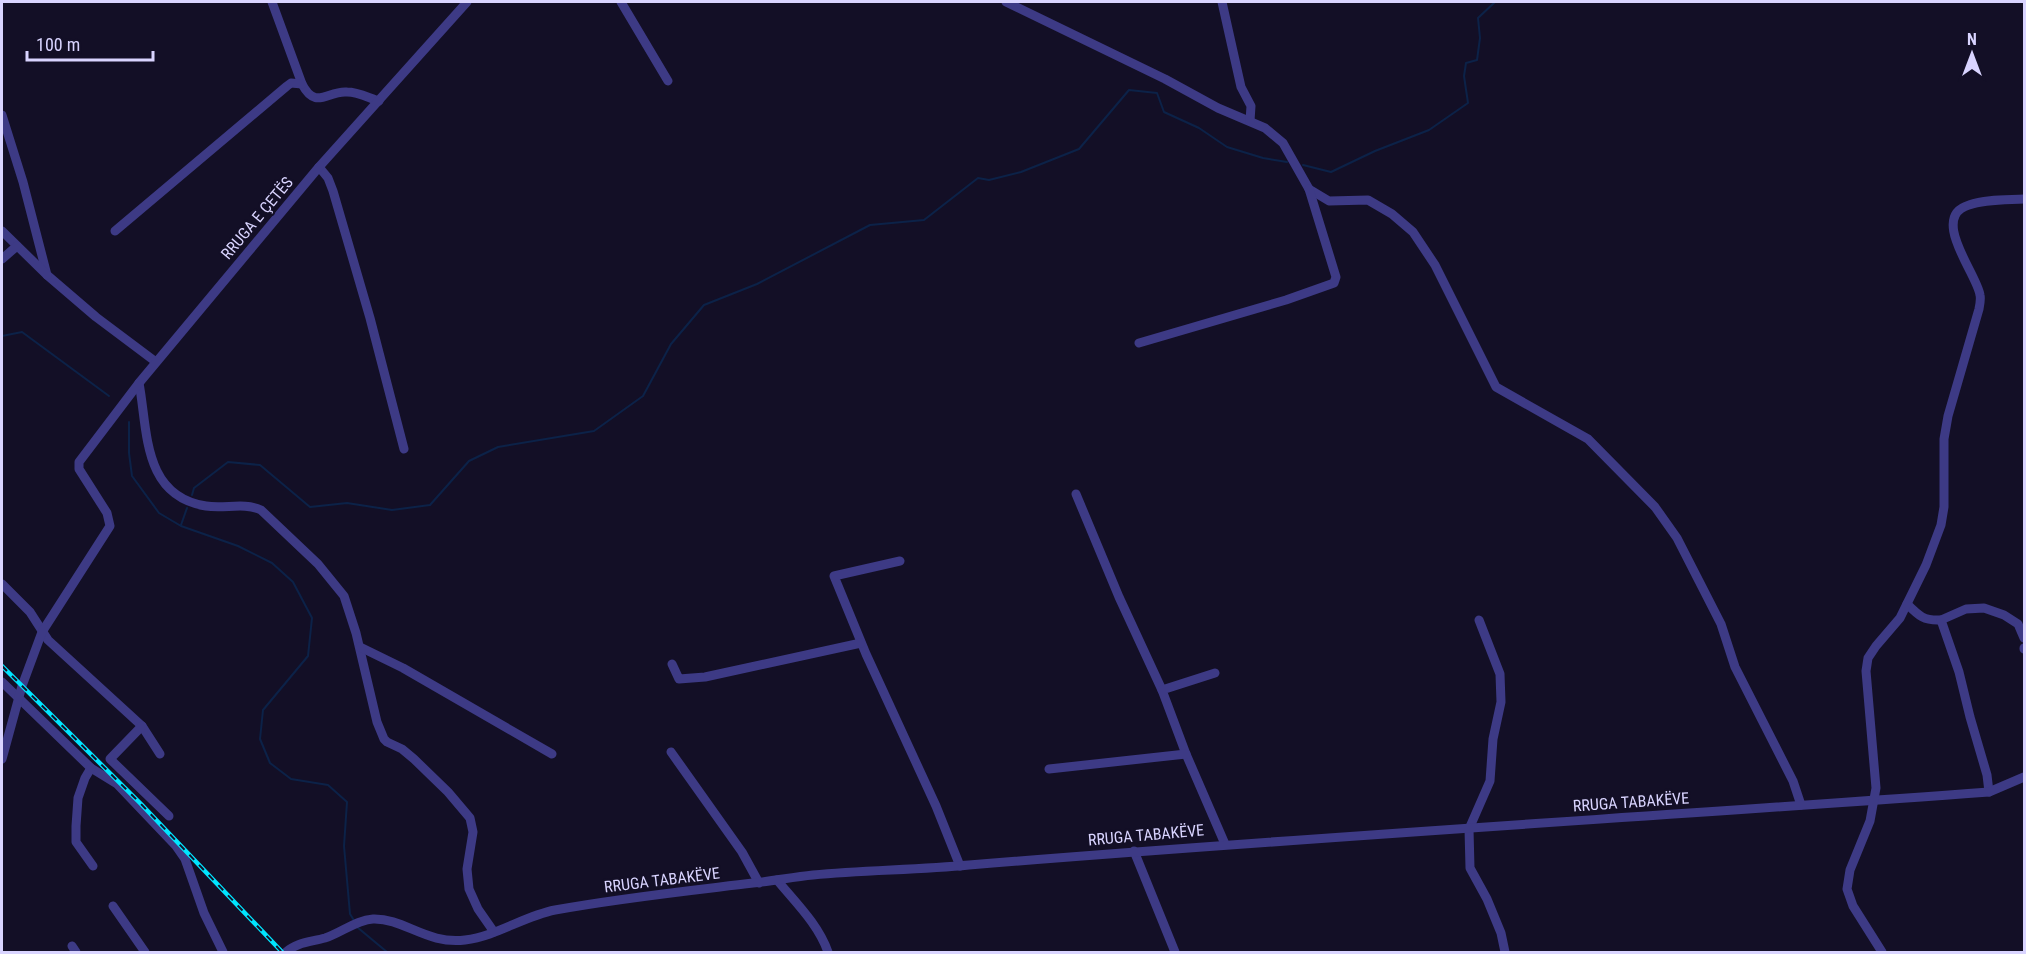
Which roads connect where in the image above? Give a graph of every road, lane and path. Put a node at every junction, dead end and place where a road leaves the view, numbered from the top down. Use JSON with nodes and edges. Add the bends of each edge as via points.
{"nodes":[{"id":1,"x":272,"y":2,"type":"edge"},
{"id":2,"x":467,"y":2,"type":"edge"},
{"id":3,"x":621,"y":2,"type":"edge"},
{"id":4,"x":1006,"y":2,"type":"edge"},
{"id":5,"x":1222,"y":2,"type":"edge"},
{"id":6,"x":668,"y":81,"type":"dead end"},
{"id":7,"x":302,"y":84,"type":"junction"},
{"id":8,"x":379,"y":101,"type":"junction"},
{"id":9,"x":2,"y":115,"type":"edge"},
{"id":10,"x":1250,"y":121,"type":"junction"},
{"id":11,"x":319,"y":167,"type":"junction"},
{"id":12,"x":1309,"y":189,"type":"junction"},
{"id":13,"x":2025,"y":199,"type":"edge"},
{"id":14,"x":2,"y":231,"type":"edge"},
{"id":15,"x":115,"y":231,"type":"dead end"},
{"id":16,"x":17,"y":246,"type":"junction"},
{"id":17,"x":2,"y":259,"type":"edge"},
{"id":18,"x":47,"y":275,"type":"junction"},
{"id":19,"x":1139,"y":343,"type":"dead end"},
{"id":20,"x":156,"y":362,"type":"junction"},
{"id":21,"x":139,"y":383,"type":"junction"},
{"id":22,"x":404,"y":449,"type":"dead end"},
{"id":23,"x":1077,"y":494,"type":"dead end"},
{"id":24,"x":900,"y":561,"type":"dead end"},
{"id":25,"x":2,"y":584,"type":"edge"},
{"id":26,"x":1907,"y":604,"type":"junction"},
{"id":27,"x":1479,"y":620,"type":"dead end"},
{"id":28,"x":1941,"y":620,"type":"junction"},
{"id":29,"x":42,"y":632,"type":"junction"},
{"id":30,"x":2025,"y":638,"type":"edge"},
{"id":31,"x":861,"y":642,"type":"junction"},
{"id":32,"x":360,"y":647,"type":"junction"},
{"id":33,"x":672,"y":664,"type":"dead end"},
{"id":34,"x":1215,"y":673,"type":"dead end"},
{"id":35,"x":2,"y":682,"type":"edge"},
{"id":36,"x":1162,"y":690,"type":"junction"},
{"id":37,"x":18,"y":698,"type":"junction"},
{"id":38,"x":142,"y":726,"type":"junction"},
{"id":39,"x":671,"y":752,"type":"dead end"},
{"id":40,"x":160,"y":754,"type":"dead end"},
{"id":41,"x":552,"y":754,"type":"dead end"},
{"id":42,"x":1186,"y":754,"type":"junction"},
{"id":43,"x":2,"y":759,"type":"edge"},
{"id":44,"x":91,"y":768,"type":"junction"},
{"id":45,"x":1049,"y":769,"type":"dead end"},
{"id":46,"x":2025,"y":777,"type":"edge"},
{"id":47,"x":1989,"y":792,"type":"junction"},
{"id":48,"x":1874,"y":800,"type":"junction"},
{"id":49,"x":1801,"y":805,"type":"junction"},
{"id":50,"x":169,"y":816,"type":"dead end"},
{"id":51,"x":1469,"y":829,"type":"junction"},
{"id":52,"x":1225,"y":844,"type":"junction"},
{"id":53,"x":1134,"y":851,"type":"junction"},
{"id":54,"x":93,"y":866,"type":"dead end"},
{"id":55,"x":960,"y":866,"type":"junction"},
{"id":56,"x":777,"y":880,"type":"junction"},
{"id":57,"x":759,"y":883,"type":"junction"},
{"id":58,"x":113,"y":906,"type":"dead end"},
{"id":59,"x":494,"y":932,"type":"junction"},
{"id":60,"x":145,"y":952,"type":"edge"},
{"id":61,"x":224,"y":952,"type":"edge"},
{"id":62,"x":286,"y":952,"type":"edge"},
{"id":63,"x":828,"y":952,"type":"edge"},
{"id":64,"x":1175,"y":952,"type":"edge"},
{"id":65,"x":1505,"y":952,"type":"edge"},
{"id":66,"x":1882,"y":952,"type":"edge"}],
"edges":[{"from":1,"to":7,"type":"street"},
{"from":2,"to":8,"type":"street","name":"RRUGA E ÇETËS"},
{"from":3,"to":6,"type":"street"},
{"from":4,"to":10,"type":"street"},
{"from":5,"to":10,"type":"street","via":[[1241,87],[1251,106]]},
{"from":7,"to":8,"type":"street","via":[[315,98],[348,92]]},
{"from":7,"to":15,"type":"street","via":[[287,86]]},
{"from":8,"to":11,"type":"street","name":"RRUGA E ÇETËS"},
{"from":9,"to":18,"type":"street"},
{"from":10,"to":12,"type":"street","via":[[1283,142]]},
{"from":11,"to":20,"type":"street","name":"RRUGA E ÇETËS"},
{"from":11,"to":22,"type":"street","via":[[333,191]]},
{"from":12,"to":19,"type":"street","via":[[1336,277],[1334,283]]},
{"from":12,"to":49,"type":"street","via":[[1329,201],[1368,200],[1413,232],[1440,275],[1496,387],[1588,439],[1655,507],[1677,538],[1721,624],[1736,667],[1793,780]]},
{"from":13,"to":26,"type":"street","via":[[1966,205],[1957,212],[1954,222],[1962,257],[1980,294],[1979,309],[1948,416],[1941,525]]},
{"from":14,"to":16,"type":"street"},
{"from":16,"to":17,"type":"street"},
{"from":16,"to":18,"type":"street"},
{"from":18,"to":20,"type":"street"},
{"from":20,"to":21,"type":"street","name":"RRUGA E ÇETËS"},
{"from":21,"to":29,"type":"street","name":"RRUGA E ÇETËS","via":[[79,462],[79,469],[107,513],[110,526]]},
{"from":21,"to":32,"type":"street","via":[[147,447],[166,483],[196,504],[250,506],[267,513],[344,596]]},
{"from":23,"to":36,"type":"street"},
{"from":24,"to":31,"type":"street","via":[[834,576]]},
{"from":25,"to":29,"type":"street","via":[[30,612]]},
{"from":26,"to":28,"type":"street","via":[[1929,621]]},
{"from":26,"to":48,"type":"street","via":[[1868,658]]},
{"from":27,"to":51,"type":"street","via":[[1500,674],[1501,702],[1490,781]]},
{"from":28,"to":30,"type":"street","via":[[1966,609],[1984,608],[2018,624]]},
{"from":28,"to":47,"type":"street","via":[[1959,672]]},
{"from":29,"to":37,"type":"street"},
{"from":29,"to":38,"type":"street"},
{"from":31,"to":33,"type":"street","via":[[705,678],[679,679]]},
{"from":31,"to":55,"type":"street"},
{"from":32,"to":41,"type":"street"},
{"from":32,"to":59,"type":"street","via":[[384,739],[414,759],[470,818],[473,832],[467,869],[469,889]]},
{"from":34,"to":36,"type":"street"},
{"from":35,"to":37,"type":"street"},
{"from":36,"to":42,"type":"street"},
{"from":37,"to":43,"type":"street"},
{"from":37,"to":44,"type":"street"},
{"from":38,"to":40,"type":"street"},
{"from":38,"to":50,"type":"street","via":[[110,759]]},
{"from":39,"to":57,"type":"street","via":[[742,852]]},
{"from":42,"to":45,"type":"street"},
{"from":42,"to":52,"type":"street"},
{"from":44,"to":54,"type":"street","via":[[78,798],[76,842]]},
{"from":44,"to":61,"type":"street","via":[[117,784],[181,853]]},
{"from":46,"to":47,"type":"street","name":"RRUGA TABAKËVE"},
{"from":47,"to":48,"type":"street","name":"RRUGA TABAKËVE"},
{"from":48,"to":49,"type":"street","name":"RRUGA TABAKËVE"},
{"from":48,"to":66,"type":"street","via":[[1847,889],[1853,906]]},
{"from":49,"to":51,"type":"street","name":"RRUGA TABAKËVE"},
{"from":51,"to":52,"type":"street","name":"RRUGA TABAKËVE"},
{"from":51,"to":65,"type":"street","via":[[1470,868],[1488,899]]},
{"from":52,"to":53,"type":"street","name":"RRUGA TABAKËVE"},
{"from":53,"to":55,"type":"street","name":"RRUGA TABAKËVE"},
{"from":53,"to":64,"type":"street"},
{"from":55,"to":56,"type":"street","name":"RRUGA TABAKËVE"},
{"from":56,"to":57,"type":"street","name":"RRUGA TABAKËVE"},
{"from":56,"to":63,"type":"street","via":[[816,926]]},
{"from":57,"to":59,"type":"street","name":"RRUGA TABAKËVE","via":[[653,894],[549,911]]},
{"from":58,"to":60,"type":"street"},
{"from":59,"to":62,"type":"street","name":"RRUGA TABAKËVE","via":[[446,941],[372,919],[323,939],[295,944]]}]}
